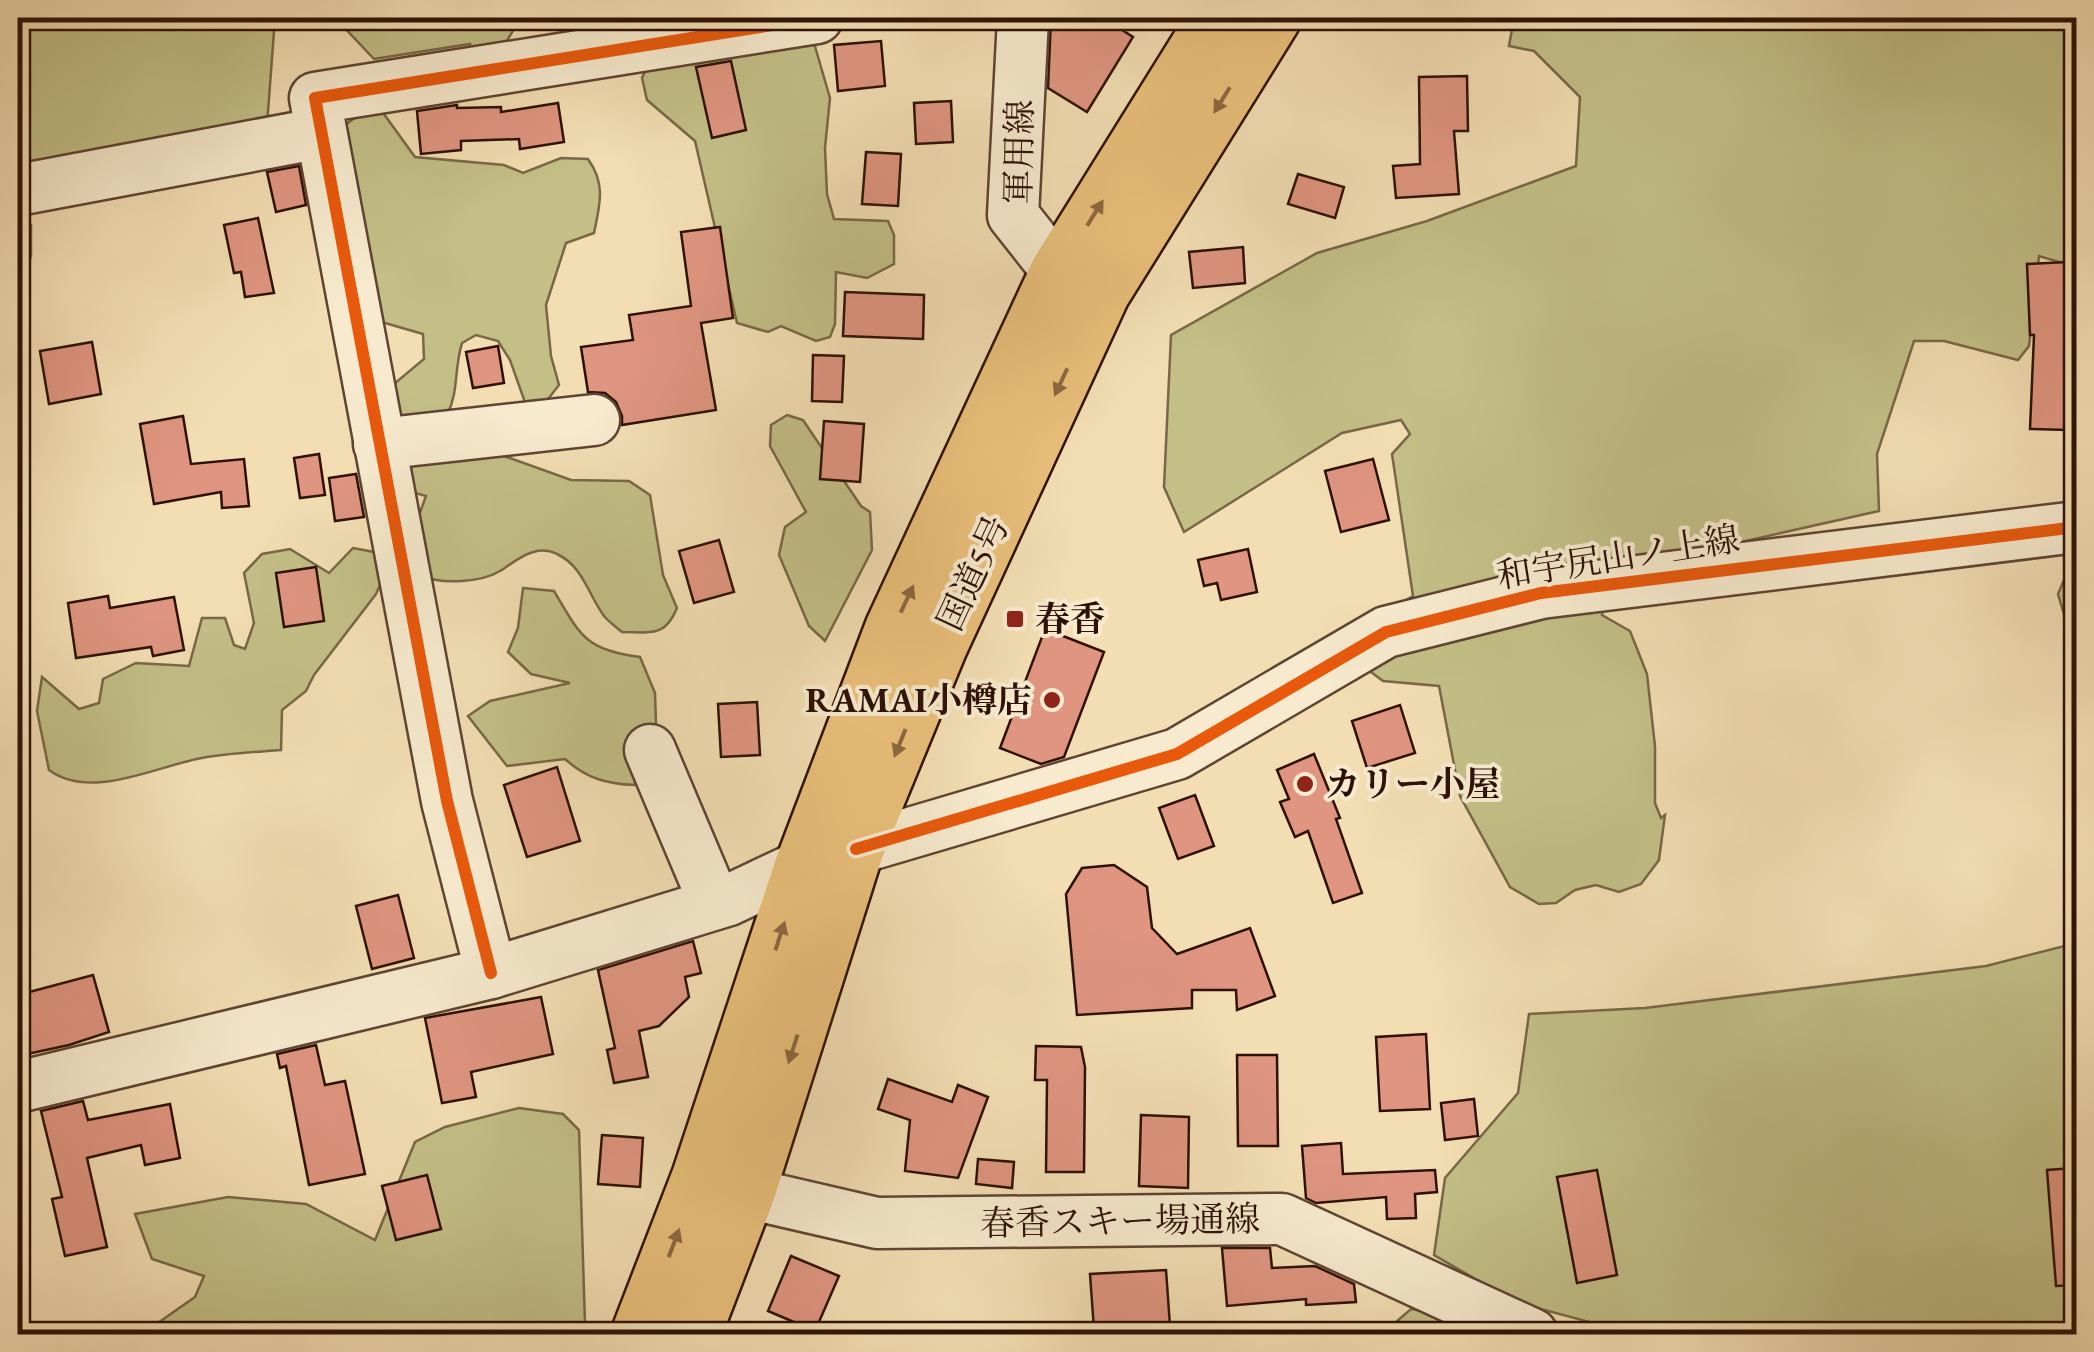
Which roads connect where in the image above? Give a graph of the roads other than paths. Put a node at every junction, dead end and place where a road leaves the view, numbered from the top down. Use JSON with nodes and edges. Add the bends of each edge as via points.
{"nodes":[{"id":1,"x":817,"y":18,"type":"edge"},
{"id":2,"x":1023,"y":18,"type":"edge"},
{"id":3,"x":1216,"y":18,"type":"edge"},
{"id":4,"x":1273,"y":18,"type":"edge"},
{"id":5,"x":321,"y":133,"type":"junction"},
{"id":6,"x":18,"y":190,"type":"edge"},
{"id":7,"x":1058,"y":272,"type":"junction"},
{"id":8,"x":594,"y":420,"type":"dead end"},
{"id":9,"x":379,"y":444,"type":"junction"},
{"id":10,"x":2076,"y":527,"type":"edge"},
{"id":11,"x":650,"y":750,"type":"dead end"},
{"id":12,"x":856,"y":849,"type":"junction"},
{"id":13,"x":803,"y":865,"type":"junction"},
{"id":14,"x":715,"y":904,"type":"junction"},
{"id":15,"x":490,"y":973,"type":"junction"},
{"id":16,"x":18,"y":1087,"type":"edge"},
{"id":17,"x":747,"y":1194,"type":"junction"},
{"id":18,"x":640,"y":1334,"type":"edge"},
{"id":19,"x":693,"y":1334,"type":"edge"},
{"id":20,"x":1532,"y":1334,"type":"edge"}],
"edges":[{"from":1,"to":5,"type":"street","via":[[316,98]]},
{"from":2,"to":7,"type":"street","name":"軍用線","via":[[1013,214]]},
{"from":7,"to":3,"type":"highway","name":"国道5号","one_way":true},
{"from":4,"to":12,"type":"highway","name":"国道5号","one_way":true,"via":[[1102,293],[939,647]]},
{"from":5,"to":6,"type":"street"},
{"from":5,"to":9,"type":"street"},
{"from":13,"to":7,"type":"highway","name":"国道5号","one_way":true,"via":[[893,628]]},
{"from":8,"to":9,"type":"street"},
{"from":9,"to":15,"type":"street","via":[[447,801]]},
{"from":10,"to":12,"type":"street","name":"和宇尻山ノ上線","via":[[1540,594],[1386,632],[1177,754]]},
{"from":11,"to":14,"type":"street"},
{"from":12,"to":17,"type":"highway","name":"国道5号","one_way":true},
{"from":13,"to":14,"type":"street"},
{"from":18,"to":13,"type":"highway","name":"国道5号","one_way":true},
{"from":14,"to":15,"type":"street"},
{"from":15,"to":16,"type":"street"},
{"from":17,"to":19,"type":"highway","name":"国道5号"},
{"from":17,"to":20,"type":"street","name":"春香スキー場通線","via":[[877,1223],[1282,1219]]}]}
